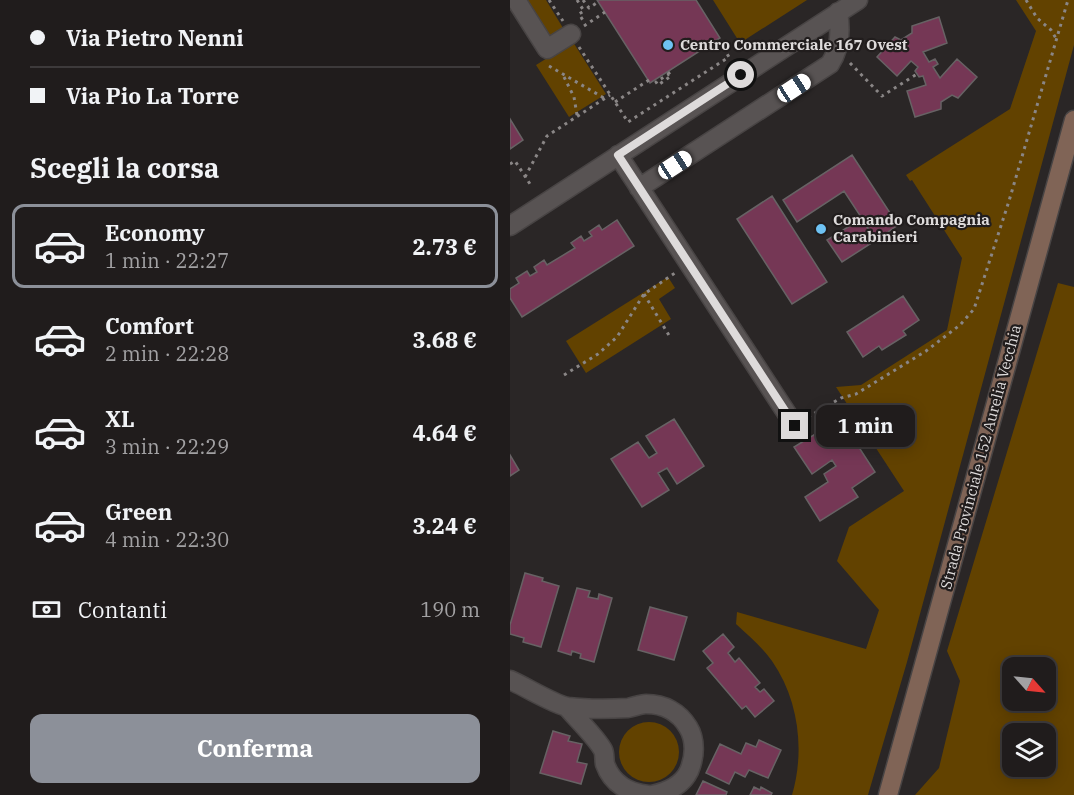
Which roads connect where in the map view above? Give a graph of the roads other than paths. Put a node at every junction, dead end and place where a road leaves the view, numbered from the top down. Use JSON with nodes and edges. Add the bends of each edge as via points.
{"nodes":[{"id":1,"x":516,"y":0,"type":"edge"},
{"id":2,"x":858,"y":0,"type":"edge"},
{"id":3,"x":838,"y":12,"type":"junction"},
{"id":4,"x":578,"y":29,"type":"road end"},
{"id":5,"x":1074,"y":120,"type":"edge"},
{"id":6,"x":618,"y":155,"type":"junction"},
{"id":7,"x":639,"y":188,"type":"junction"},
{"id":8,"x":510,"y":226,"type":"edge"},
{"id":9,"x":795,"y":426,"type":"dead end"},
{"id":10,"x":510,"y":680,"type":"edge"},
{"id":11,"x":567,"y":707,"type":"junction"},
{"id":12,"x":650,"y":795,"type":"edge"},
{"id":13,"x":888,"y":795,"type":"edge"}],
"edges":[{"from":1,"to":4,"type":"street","via":[[547,49]]},
{"from":2,"to":3,"type":"street"},
{"from":3,"to":6,"type":"street"},
{"from":3,"to":7,"type":"street","via":[[841,27],[830,64]]},
{"from":5,"to":13,"type":"main road","name":"Strada Provinciale 152 Aurelia Vecchia"},
{"from":6,"to":7,"type":"street"},
{"from":6,"to":8,"type":"street"},
{"from":7,"to":9,"type":"street"},
{"from":10,"to":11,"type":"street"},
{"from":11,"to":12,"type":"street","via":[[603,751],[612,778],[636,794]]},
{"from":11,"to":12,"type":"street","via":[[658,705],[683,719],[694,746],[687,774],[678,785]]}]}
